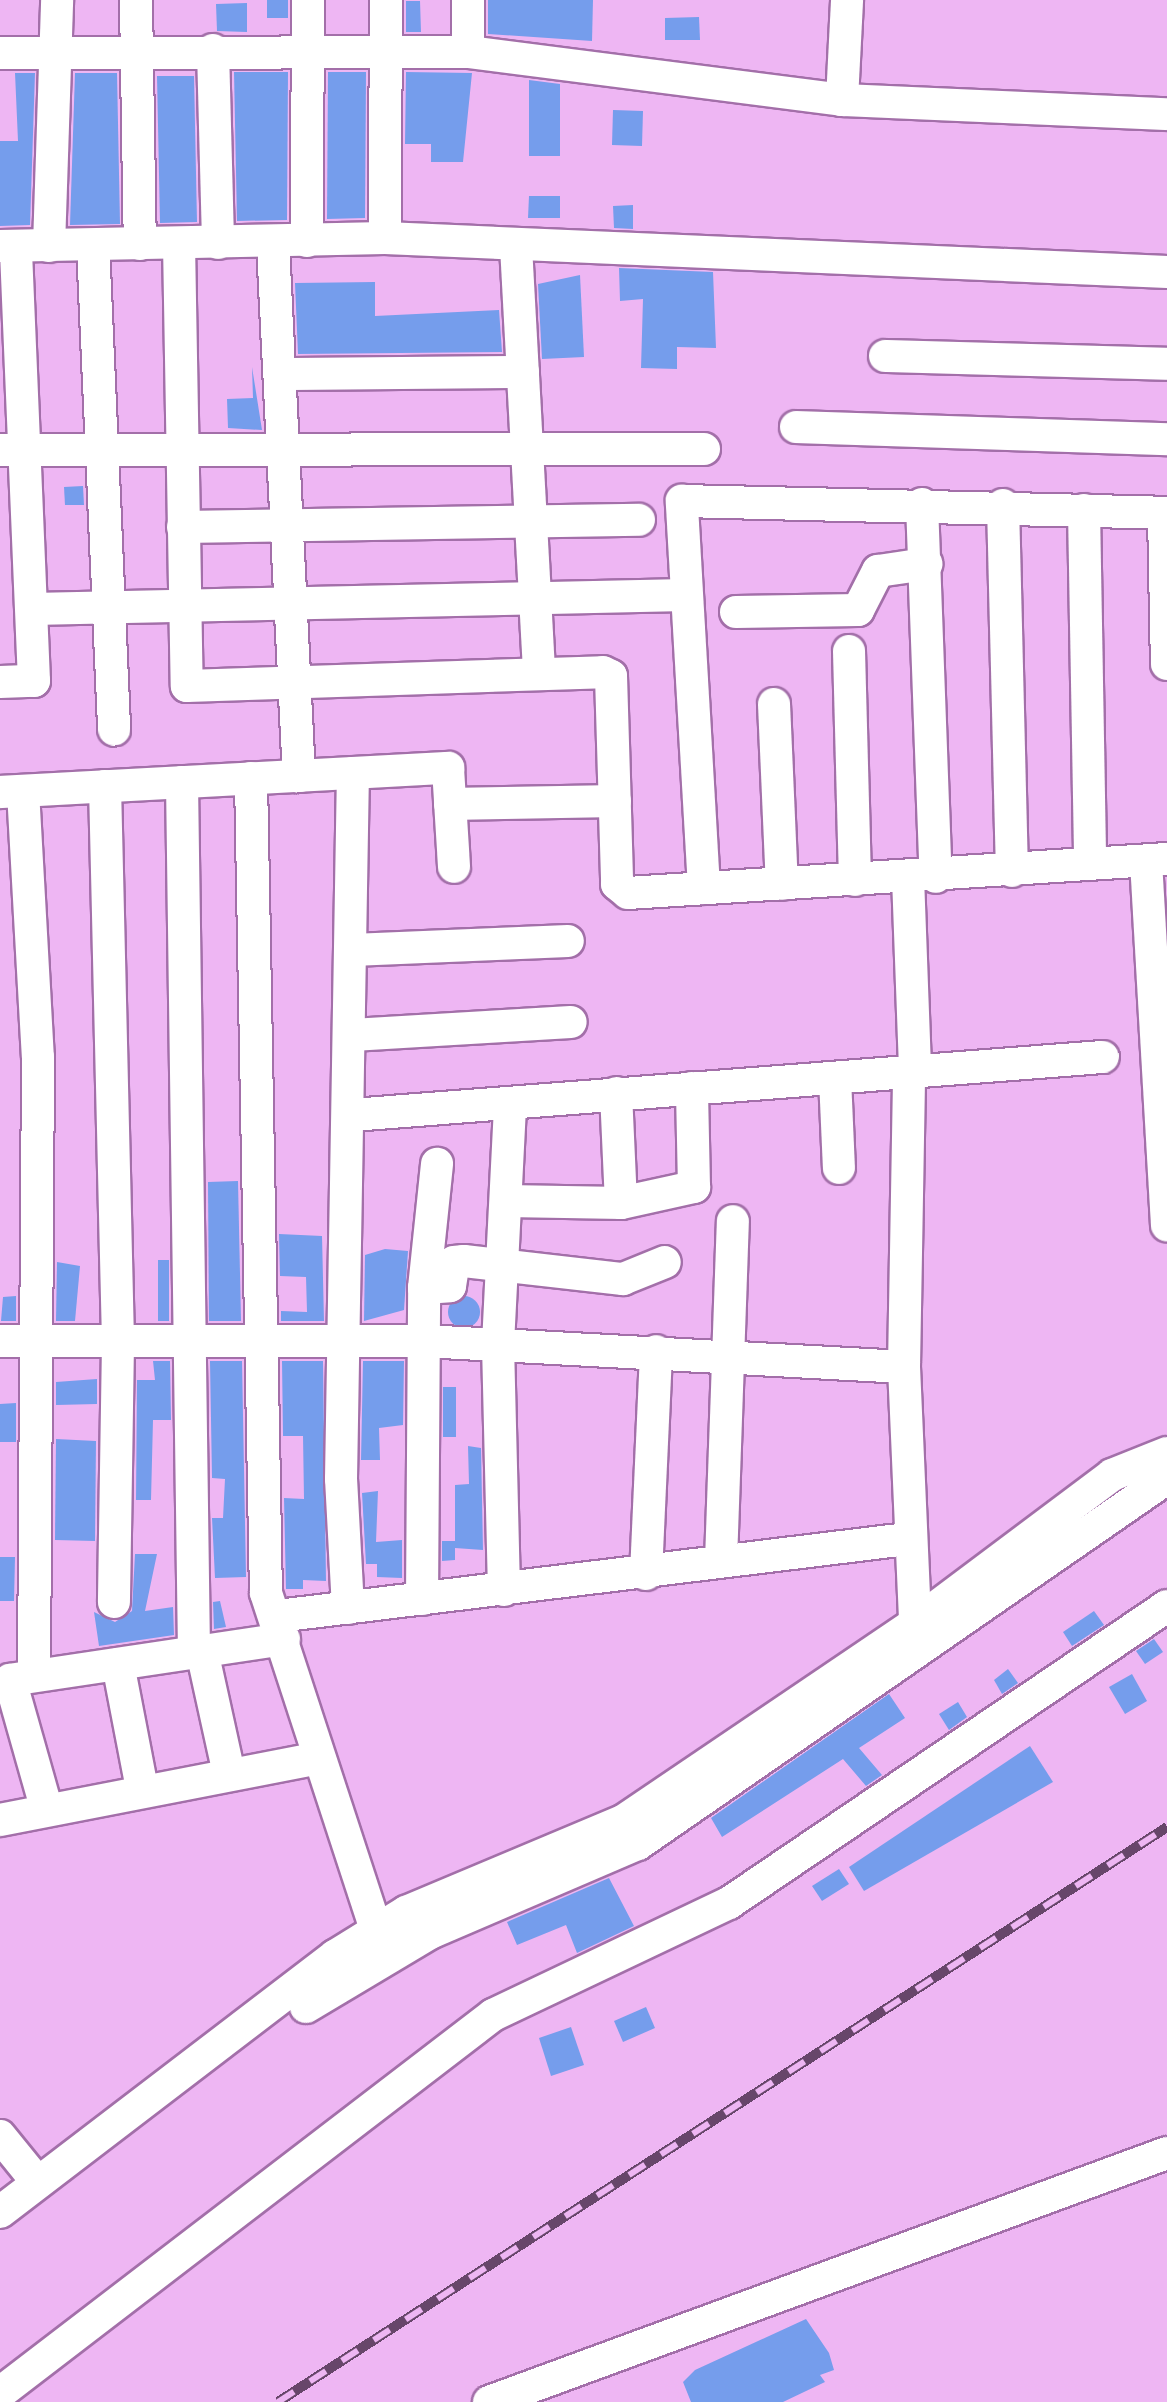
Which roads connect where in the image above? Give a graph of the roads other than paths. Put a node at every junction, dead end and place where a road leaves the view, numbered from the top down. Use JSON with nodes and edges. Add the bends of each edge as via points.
{"nodes":[{"id":1,"x":57,"y":0,"type":"edge"},
{"id":2,"x":136,"y":0,"type":"edge"},
{"id":3,"x":308,"y":0,"type":"edge"},
{"id":4,"x":386,"y":0,"type":"edge"},
{"id":5,"x":468,"y":0,"type":"edge"},
{"id":6,"x":847,"y":0,"type":"edge"},
{"id":7,"x":134,"y":48,"type":"junction"},
{"id":8,"x":213,"y":50,"type":"junction"},
{"id":9,"x":56,"y":51,"type":"junction"},
{"id":10,"x":306,"y":51,"type":"junction"},
{"id":11,"x":0,"y":52,"type":"edge"},
{"id":12,"x":384,"y":52,"type":"junction"},
{"id":13,"x":468,"y":52,"type":"junction"},
{"id":14,"x":842,"y":100,"type":"junction"},
{"id":15,"x":1167,"y":114,"type":"edge"},
{"id":16,"x":385,"y":238,"type":"junction"},
{"id":17,"x":307,"y":240,"type":"junction"},
{"id":18,"x":179,"y":243,"type":"junction"},
{"id":19,"x":218,"y":243,"type":"junction"},
{"id":20,"x":140,"y":244,"type":"junction"},
{"id":21,"x":92,"y":245,"type":"junction"},
{"id":22,"x":273,"y":245,"type":"junction"},
{"id":23,"x":8,"y":246,"type":"edge"},
{"id":24,"x":49,"y":246,"type":"junction"},
{"id":25,"x":516,"y":246,"type":"junction"},
{"id":26,"x":1167,"y":272,"type":"edge"},
{"id":27,"x":885,"y":356,"type":"dead end"},
{"id":28,"x":1167,"y":364,"type":"edge"},
{"id":29,"x":523,"y":372,"type":"junction"},
{"id":30,"x":280,"y":374,"type":"junction"},
{"id":31,"x":796,"y":427,"type":"dead end"},
{"id":32,"x":1167,"y":439,"type":"edge"},
{"id":33,"x":704,"y":449,"type":"dead end"},
{"id":34,"x":12,"y":450,"type":"edge"},
{"id":35,"x":527,"y":450,"type":"junction"},
{"id":36,"x":180,"y":452,"type":"junction"},
{"id":37,"x":282,"y":453,"type":"junction"},
{"id":38,"x":102,"y":454,"type":"junction"},
{"id":39,"x":922,"y":504,"type":"junction"},
{"id":40,"x":1003,"y":505,"type":"junction"},
{"id":41,"x":1084,"y":510,"type":"junction"},
{"id":42,"x":1165,"y":513,"type":"edge"},
{"id":43,"x":531,"y":520,"type":"junction"},
{"id":44,"x":639,"y":520,"type":"dead end"},
{"id":45,"x":287,"y":526,"type":"junction"},
{"id":46,"x":183,"y":527,"type":"junction"},
{"id":47,"x":926,"y":564,"type":"junction"},
{"id":48,"x":686,"y":595,"type":"junction"},
{"id":49,"x":535,"y":598,"type":"junction"},
{"id":50,"x":21,"y":600,"type":"edge"},
{"id":51,"x":291,"y":604,"type":"junction"},
{"id":52,"x":184,"y":606,"type":"junction"},
{"id":53,"x":110,"y":607,"type":"junction"},
{"id":54,"x":736,"y":612,"type":"dead end"},
{"id":55,"x":850,"y":651,"type":"dead end"},
{"id":56,"x":1167,"y":664,"type":"edge"},
{"id":57,"x":539,"y":671,"type":"junction"},
{"id":58,"x":294,"y":681,"type":"junction"},
{"id":59,"x":0,"y":682,"type":"edge"},
{"id":60,"x":774,"y":704,"type":"dead end"},
{"id":61,"x":114,"y":730,"type":"dead end"},
{"id":62,"x":353,"y":772,"type":"junction"},
{"id":63,"x":300,"y":776,"type":"junction"},
{"id":64,"x":251,"y":778,"type":"junction"},
{"id":65,"x":182,"y":782,"type":"junction"},
{"id":66,"x":105,"y":786,"type":"junction"},
{"id":67,"x":12,"y":792,"type":"edge"},
{"id":68,"x":615,"y":801,"type":"junction"},
{"id":69,"x":450,"y":804,"type":"junction"},
{"id":70,"x":1157,"y":860,"type":"edge"},
{"id":71,"x":1090,"y":864,"type":"junction"},
{"id":72,"x":454,"y":867,"type":"dead end"},
{"id":73,"x":1012,"y":871,"type":"junction"},
{"id":74,"x":922,"y":877,"type":"junction"},
{"id":75,"x":855,"y":880,"type":"junction"},
{"id":76,"x":782,"y":884,"type":"junction"},
{"id":77,"x":704,"y":888,"type":"junction"},
{"id":78,"x":568,"y":941,"type":"dead end"},
{"id":79,"x":352,"y":950,"type":"junction"},
{"id":80,"x":570,"y":1022,"type":"dead end"},
{"id":81,"x":352,"y":1035,"type":"junction"},
{"id":82,"x":1103,"y":1058,"type":"dead end"},
{"id":83,"x":912,"y":1072,"type":"junction"},
{"id":84,"x":1162,"y":1077,"type":"edge"},
{"id":85,"x":835,"y":1078,"type":"junction"},
{"id":86,"x":692,"y":1088,"type":"junction"},
{"id":87,"x":616,"y":1094,"type":"junction"},
{"id":88,"x":510,"y":1103,"type":"junction"},
{"id":89,"x":352,"y":1115,"type":"junction"},
{"id":90,"x":438,"y":1164,"type":"dead end"},
{"id":91,"x":839,"y":1168,"type":"dead end"},
{"id":92,"x":508,"y":1201,"type":"junction"},
{"id":93,"x":621,"y":1203,"type":"junction"},
{"id":94,"x":733,"y":1220,"type":"dead end"},
{"id":95,"x":1167,"y":1225,"type":"edge"},
{"id":96,"x":665,"y":1262,"type":"dead end"},
{"id":97,"x":500,"y":1263,"type":"junction"},
{"id":98,"x":424,"y":1288,"type":"junction"},
{"id":99,"x":0,"y":1341,"type":"edge"},
{"id":100,"x":424,"y":1341,"type":"junction"},
{"id":101,"x":40,"y":1342,"type":"junction"},
{"id":102,"x":194,"y":1342,"type":"junction"},
{"id":103,"x":267,"y":1342,"type":"junction"},
{"id":104,"x":344,"y":1342,"type":"junction"},
{"id":105,"x":118,"y":1343,"type":"junction"},
{"id":106,"x":498,"y":1344,"type":"junction"},
{"id":107,"x":656,"y":1351,"type":"junction"},
{"id":108,"x":733,"y":1356,"type":"junction"},
{"id":109,"x":904,"y":1367,"type":"junction"},
{"id":110,"x":1167,"y":1453,"type":"edge"},
{"id":111,"x":1167,"y":1478,"type":"edge"},
{"id":112,"x":907,"y":1539,"type":"junction"},
{"id":113,"x":721,"y":1561,"type":"junction"},
{"id":114,"x":646,"y":1574,"type":"junction"},
{"id":115,"x":504,"y":1590,"type":"junction"},
{"id":116,"x":422,"y":1599,"type":"junction"},
{"id":117,"x":114,"y":1602,"type":"dead end"},
{"id":118,"x":1167,"y":1606,"type":"edge"},
{"id":119,"x":348,"y":1608,"type":"junction"},
{"id":120,"x":915,"y":1623,"type":"junction"},
{"id":121,"x":281,"y":1627,"type":"junction"},
{"id":122,"x":198,"y":1652,"type":"junction"},
{"id":123,"x":118,"y":1664,"type":"junction"},
{"id":124,"x":15,"y":1671,"type":"edge"},
{"id":125,"x":315,"y":1759,"type":"junction"},
{"id":126,"x":229,"y":1774,"type":"junction"},
{"id":127,"x":142,"y":1789,"type":"junction"},
{"id":128,"x":46,"y":1807,"type":"junction"},
{"id":129,"x":0,"y":1820,"type":"edge"},
{"id":130,"x":380,"y":1944,"type":"junction"},
{"id":131,"x":0,"y":2136,"type":"edge"},
{"id":132,"x":1167,"y":2154,"type":"edge"},
{"id":133,"x":38,"y":2184,"type":"junction"},
{"id":134,"x":0,"y":2212,"type":"edge"},
{"id":135,"x":0,"y":2239,"type":"edge"},
{"id":136,"x":0,"y":2393,"type":"edge"},
{"id":137,"x":489,"y":2402,"type":"edge"}],
"edges":[{"from":1,"to":9,"type":"street"},
{"from":2,"to":7,"type":"street"},
{"from":3,"to":10,"type":"street"},
{"from":4,"to":12,"type":"street"},
{"from":5,"to":13,"type":"street"},
{"from":6,"to":14,"type":"street"},
{"from":7,"to":8,"type":"street"},
{"from":7,"to":9,"type":"street"},
{"from":7,"to":20,"type":"street"},
{"from":8,"to":10,"type":"street"},
{"from":8,"to":19,"type":"street"},
{"from":9,"to":11,"type":"street"},
{"from":9,"to":24,"type":"street"},
{"from":10,"to":12,"type":"street"},
{"from":10,"to":17,"type":"street"},
{"from":12,"to":13,"type":"street"},
{"from":12,"to":16,"type":"street"},
{"from":13,"to":14,"type":"street"},
{"from":14,"to":15,"type":"street"},
{"from":16,"to":17,"type":"street"},
{"from":16,"to":25,"type":"street"},
{"from":17,"to":22,"type":"street"},
{"from":18,"to":19,"type":"street"},
{"from":18,"to":20,"type":"street"},
{"from":18,"to":36,"type":"street"},
{"from":19,"to":22,"type":"street"},
{"from":20,"to":21,"type":"street"},
{"from":21,"to":24,"type":"street"},
{"from":21,"to":38,"type":"street"},
{"from":22,"to":30,"type":"street"},
{"from":23,"to":24,"type":"street"},
{"from":23,"to":34,"type":"street"},
{"from":25,"to":26,"type":"street"},
{"from":25,"to":29,"type":"street"},
{"from":27,"to":28,"type":"street"},
{"from":29,"to":30,"type":"street"},
{"from":29,"to":35,"type":"street"},
{"from":30,"to":37,"type":"street"},
{"from":31,"to":32,"type":"street"},
{"from":33,"to":35,"type":"street"},
{"from":34,"to":38,"type":"street"},
{"from":34,"to":50,"type":"street"},
{"from":35,"to":37,"type":"street"},
{"from":35,"to":43,"type":"street"},
{"from":36,"to":37,"type":"street"},
{"from":36,"to":38,"type":"street"},
{"from":36,"to":46,"type":"street"},
{"from":37,"to":45,"type":"street"},
{"from":38,"to":53,"type":"street"},
{"from":39,"to":40,"type":"street"},
{"from":39,"to":47,"type":"street"},
{"from":39,"to":48,"type":"street","via":[[682,501]]},
{"from":40,"to":41,"type":"street"},
{"from":40,"to":73,"type":"street"},
{"from":41,"to":42,"type":"street"},
{"from":41,"to":71,"type":"street"},
{"from":42,"to":56,"type":"street"},
{"from":43,"to":44,"type":"street"},
{"from":43,"to":45,"type":"street"},
{"from":43,"to":49,"type":"street"},
{"from":45,"to":46,"type":"street"},
{"from":45,"to":51,"type":"street"},
{"from":46,"to":52,"type":"street"},
{"from":47,"to":54,"type":"street","via":[[878,571],[858,610]]},
{"from":47,"to":74,"type":"street"},
{"from":48,"to":49,"type":"street"},
{"from":48,"to":77,"type":"street"},
{"from":49,"to":51,"type":"street"},
{"from":49,"to":57,"type":"street"},
{"from":50,"to":53,"type":"street"},
{"from":50,"to":59,"type":"street","via":[[34,681]]},
{"from":51,"to":52,"type":"street"},
{"from":51,"to":58,"type":"street"},
{"from":52,"to":53,"type":"street"},
{"from":52,"to":58,"type":"street","via":[[186,686]]},
{"from":53,"to":61,"type":"street"},
{"from":55,"to":75,"type":"street"},
{"from":57,"to":58,"type":"street"},
{"from":57,"to":68,"type":"street","via":[[610,676]]},
{"from":58,"to":63,"type":"street"},
{"from":60,"to":76,"type":"street"},
{"from":62,"to":63,"type":"street"},
{"from":62,"to":69,"type":"street","via":[[448,768]]},
{"from":62,"to":79,"type":"street"},
{"from":63,"to":64,"type":"street"},
{"from":64,"to":65,"type":"street"},
{"from":64,"to":103,"type":"street"},
{"from":65,"to":66,"type":"street"},
{"from":65,"to":102,"type":"street"},
{"from":66,"to":67,"type":"street"},
{"from":66,"to":105,"type":"street"},
{"from":67,"to":101,"type":"street","via":[[38,1058]]},
{"from":68,"to":69,"type":"street"},
{"from":68,"to":77,"type":"street","via":[[620,890]]},
{"from":69,"to":72,"type":"street"},
{"from":70,"to":71,"type":"street"},
{"from":70,"to":84,"type":"street"},
{"from":71,"to":73,"type":"street"},
{"from":73,"to":74,"type":"street"},
{"from":74,"to":75,"type":"street"},
{"from":74,"to":83,"type":"street"},
{"from":75,"to":76,"type":"street"},
{"from":76,"to":77,"type":"street"},
{"from":78,"to":79,"type":"street"},
{"from":79,"to":81,"type":"street"},
{"from":80,"to":81,"type":"street"},
{"from":81,"to":89,"type":"street"},
{"from":82,"to":83,"type":"street"},
{"from":83,"to":85,"type":"street"},
{"from":83,"to":109,"type":"street"},
{"from":84,"to":95,"type":"street"},
{"from":85,"to":86,"type":"street"},
{"from":85,"to":91,"type":"street"},
{"from":86,"to":87,"type":"street"},
{"from":86,"to":93,"type":"street","via":[[694,1186]]},
{"from":87,"to":88,"type":"street"},
{"from":87,"to":93,"type":"street"},
{"from":88,"to":89,"type":"street"},
{"from":88,"to":92,"type":"street"},
{"from":89,"to":104,"type":"street"},
{"from":90,"to":98,"type":"street"},
{"from":92,"to":93,"type":"street"},
{"from":92,"to":97,"type":"street"},
{"from":94,"to":108,"type":"street"},
{"from":96,"to":97,"type":"street","via":[[624,1279]]},
{"from":97,"to":98,"type":"street","via":[[454,1262],[450,1286]]},
{"from":97,"to":106,"type":"street"},
{"from":98,"to":100,"type":"street"},
{"from":99,"to":101,"type":"street"},
{"from":100,"to":104,"type":"street"},
{"from":100,"to":106,"type":"street"},
{"from":100,"to":116,"type":"street"},
{"from":101,"to":105,"type":"street"},
{"from":101,"to":124,"type":"street"},
{"from":102,"to":103,"type":"street"},
{"from":102,"to":105,"type":"street"},
{"from":102,"to":122,"type":"street"},
{"from":103,"to":104,"type":"street"},
{"from":103,"to":121,"type":"street","via":[[266,1593]]},
{"from":104,"to":119,"type":"street"},
{"from":105,"to":117,"type":"street"},
{"from":106,"to":107,"type":"street"},
{"from":106,"to":115,"type":"street"},
{"from":107,"to":108,"type":"street"},
{"from":107,"to":114,"type":"street"},
{"from":108,"to":109,"type":"street"},
{"from":108,"to":113,"type":"street"},
{"from":109,"to":112,"type":"street"},
{"from":110,"to":120,"type":"street","via":[[1089,1490]]},
{"from":111,"to":130,"type":"street","via":[[638,1844]]},
{"from":112,"to":113,"type":"street"},
{"from":112,"to":120,"type":"street"},
{"from":113,"to":114,"type":"street"},
{"from":114,"to":115,"type":"street"},
{"from":115,"to":116,"type":"street"},
{"from":116,"to":119,"type":"street"},
{"from":118,"to":136,"type":"street","via":[[729,1903],[493,2015]]},
{"from":119,"to":121,"type":"street"},
{"from":120,"to":130,"type":"street","via":[[623,1821]]},
{"from":121,"to":122,"type":"street"},
{"from":121,"to":125,"type":"street"},
{"from":122,"to":123,"type":"street"},
{"from":122,"to":126,"type":"street"},
{"from":123,"to":124,"type":"street"},
{"from":123,"to":127,"type":"street"},
{"from":124,"to":128,"type":"street"},
{"from":125,"to":126,"type":"street"},
{"from":125,"to":130,"type":"street"},
{"from":126,"to":127,"type":"street"},
{"from":127,"to":128,"type":"street"},
{"from":128,"to":129,"type":"street"},
{"from":130,"to":133,"type":"street"},
{"from":130,"to":135,"type":"street"},
{"from":131,"to":133,"type":"street"},
{"from":132,"to":137,"type":"street"},
{"from":133,"to":134,"type":"street"}]}
